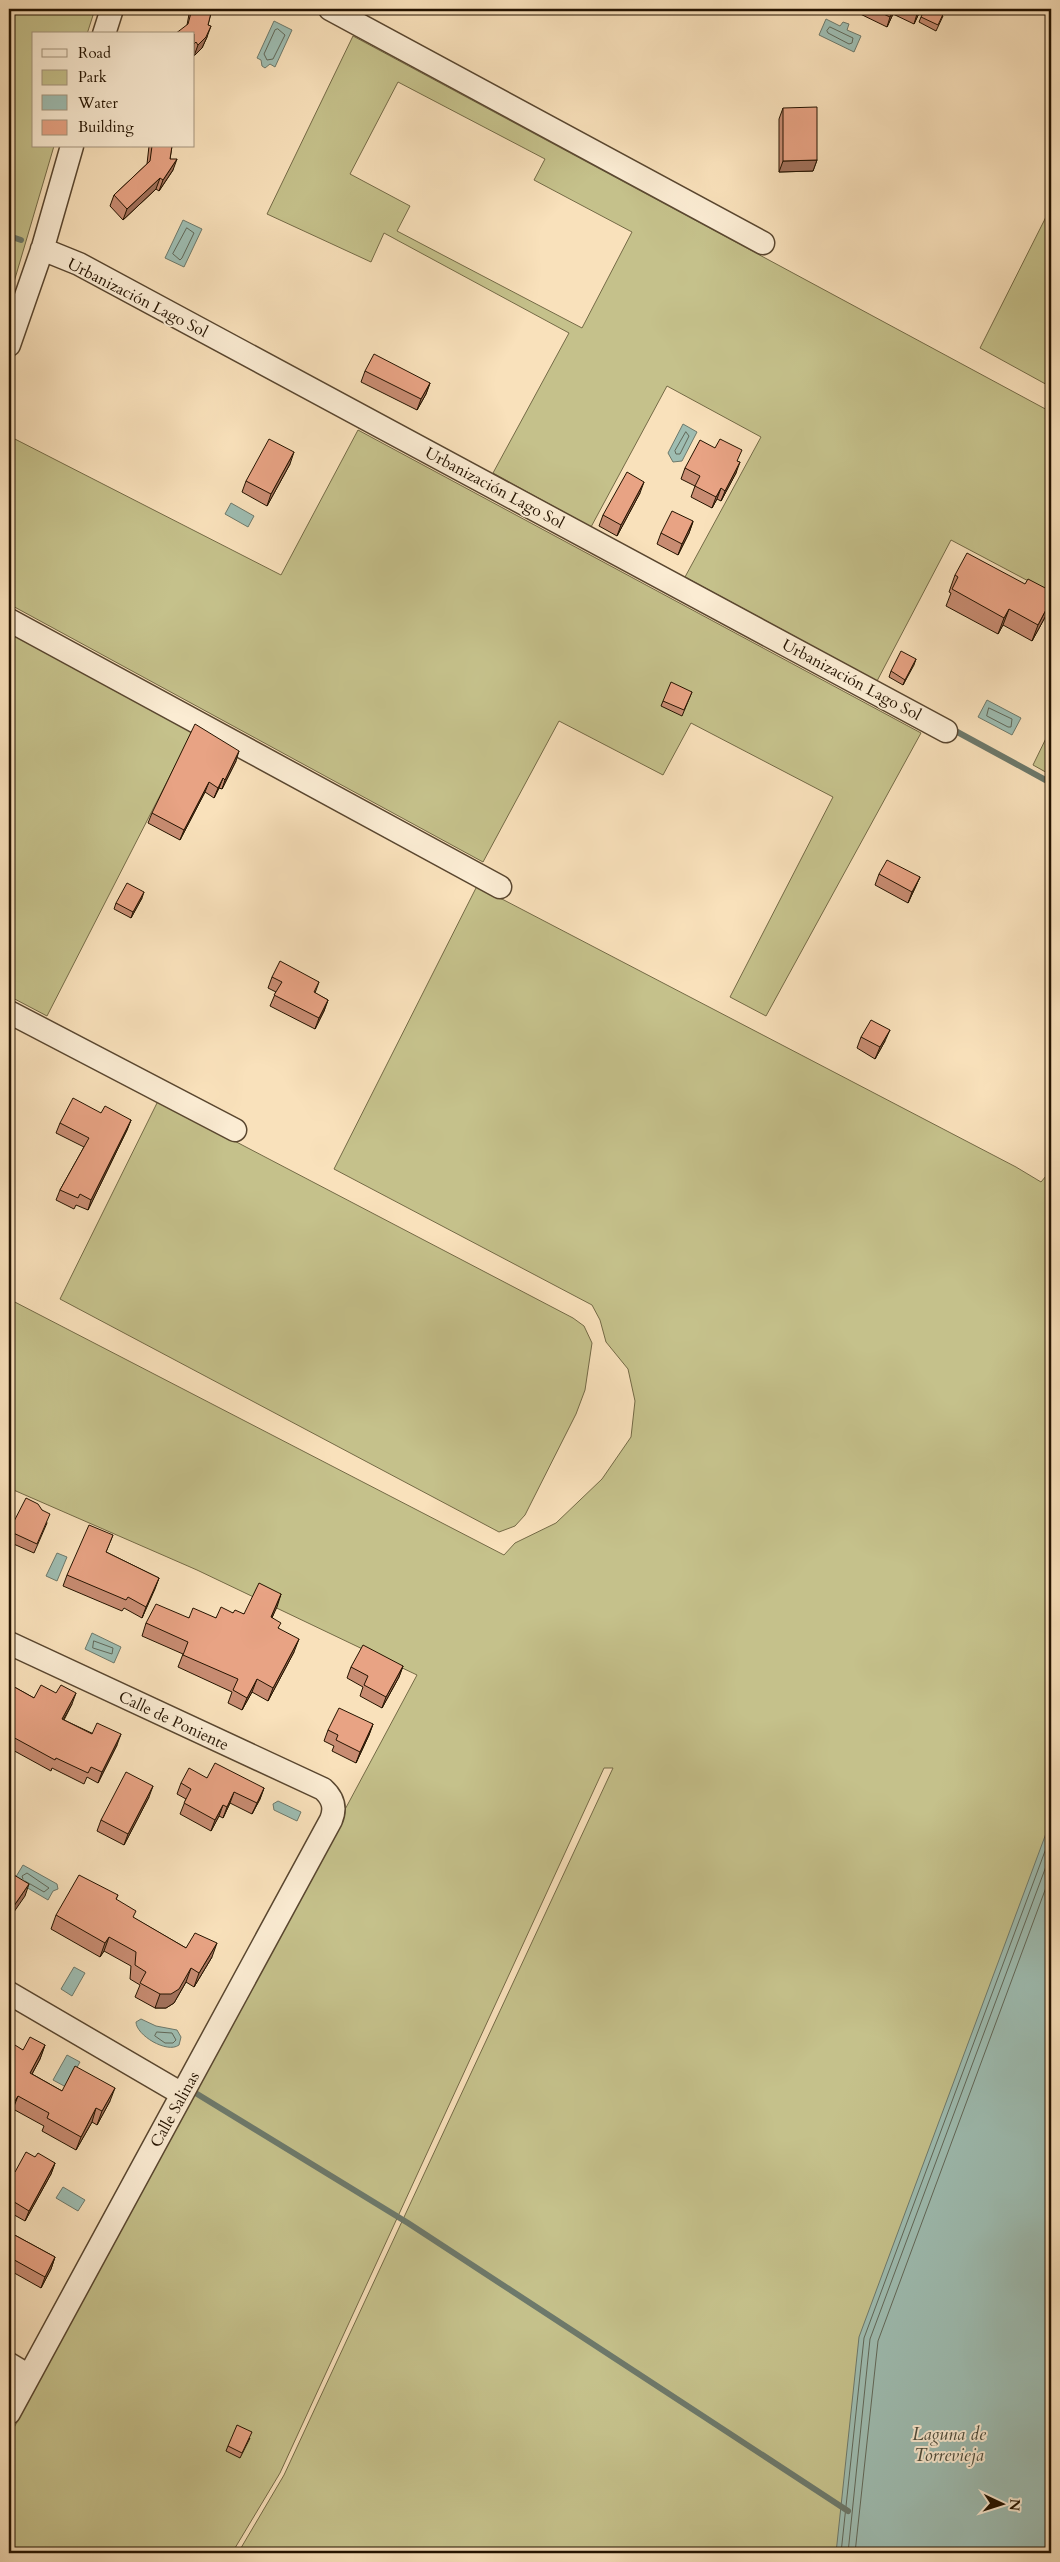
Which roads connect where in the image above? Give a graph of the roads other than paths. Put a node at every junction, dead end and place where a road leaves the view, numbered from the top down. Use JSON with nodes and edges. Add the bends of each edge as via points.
{"nodes":[{"id":1,"x":112,"y":9,"type":"edge"},
{"id":2,"x":330,"y":9,"type":"edge"},
{"id":3,"x":105,"y":32,"type":"edge"},
{"id":4,"x":71,"y":148,"type":"edge"},
{"id":5,"x":763,"y":243,"type":"dead end"},
{"id":6,"x":42,"y":249,"type":"junction"},
{"id":7,"x":9,"y":345,"type":"edge"},
{"id":8,"x":9,"y":620,"type":"edge"},
{"id":9,"x":946,"y":730,"type":"dead end"},
{"id":10,"x":500,"y":886,"type":"dead end"},
{"id":11,"x":9,"y":1012,"type":"edge"},
{"id":12,"x":235,"y":1130,"type":"dead end"},
{"id":13,"x":9,"y":1644,"type":"edge"},
{"id":14,"x":333,"y":1803,"type":"joint"},
{"id":15,"x":9,"y":1993,"type":"edge"},
{"id":16,"x":182,"y":2094,"type":"junction"},
{"id":17,"x":9,"y":2364,"type":"edge"},
{"id":18,"x":29,"y":2376,"type":"junction"},
{"id":19,"x":9,"y":2413,"type":"edge"}],
"edges":[{"from":1,"to":3,"type":"street"},
{"from":2,"to":5,"type":"street"},
{"from":4,"to":6,"type":"street"},
{"from":6,"to":7,"type":"street"},
{"from":6,"to":9,"type":"street","name":"Urbanización Lago Sol","via":[[79,264]]},
{"from":8,"to":10,"type":"street"},
{"from":11,"to":12,"type":"street"},
{"from":13,"to":14,"type":"street","name":"Calle de Poniente","via":[[324,1789]]},
{"from":14,"to":16,"type":"street","name":"Calle Salinas","via":[[331,1820]]},
{"from":15,"to":16,"type":"street"},
{"from":16,"to":18,"type":"street","name":"Calle Salinas"},
{"from":17,"to":18,"type":"street"},
{"from":18,"to":19,"type":"street","name":"Calle Salinas"}]}
